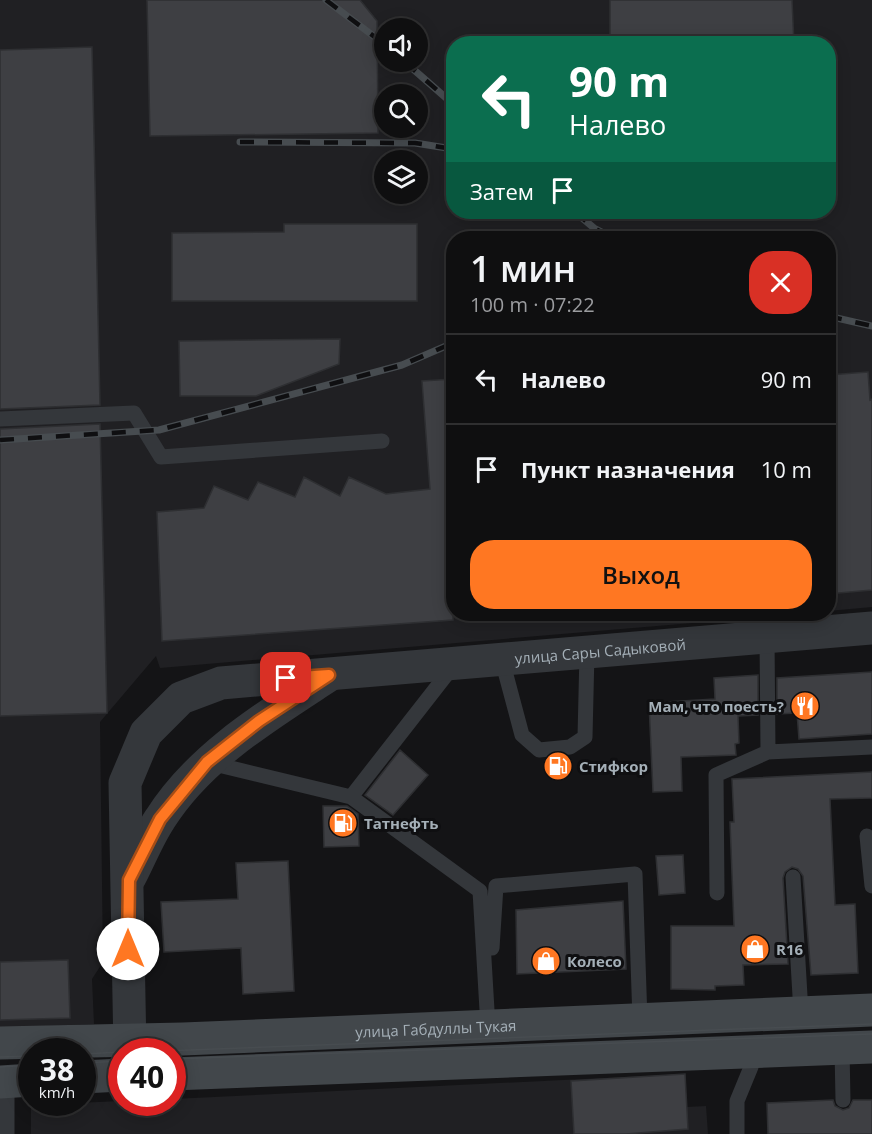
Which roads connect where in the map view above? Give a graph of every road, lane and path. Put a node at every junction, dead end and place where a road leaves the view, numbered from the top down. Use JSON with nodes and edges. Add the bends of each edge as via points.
{"nodes":[{"id":1,"x":0,"y":419,"type":"edge"},
{"id":2,"x":382,"y":441,"type":"dead end"},
{"id":3,"x":872,"y":628,"type":"edge"},
{"id":4,"x":767,"y":637,"type":"junction"},
{"id":5,"x":587,"y":652,"type":"junction"},
{"id":6,"x":502,"y":660,"type":"junction"},
{"id":7,"x":455,"y":664,"type":"junction"},
{"id":8,"x":329,"y":675,"type":"junction"},
{"id":9,"x":872,"y":747,"type":"edge"},
{"id":10,"x":768,"y":752,"type":"junction"},
{"id":11,"x":207,"y":762,"type":"junction"},
{"id":12,"x":351,"y":797,"type":"junction"},
{"id":13,"x":867,"y":836,"type":"dead end"},
{"id":14,"x":794,"y":877,"type":"dead end"},
{"id":15,"x":129,"y":880,"type":"junction"},
{"id":16,"x":872,"y":886,"type":"edge"},
{"id":17,"x":717,"y":893,"type":"dead end"},
{"id":18,"x":872,"y":1010,"type":"edge"},
{"id":19,"x":801,"y":1014,"type":"junction"},
{"id":20,"x":488,"y":1016,"type":"junction"},
{"id":21,"x":640,"y":1020,"type":"junction"},
{"id":22,"x":130,"y":1038,"type":"edge"},
{"id":23,"x":186,"y":1040,"type":"edge"},
{"id":24,"x":0,"y":1043,"type":"edge"},
{"id":25,"x":108,"y":1045,"type":"edge"},
{"id":26,"x":857,"y":1048,"type":"edge"},
{"id":27,"x":751,"y":1053,"type":"junction"},
{"id":28,"x":186,"y":1073,"type":"edge"},
{"id":29,"x":13,"y":1081,"type":"edge"},
{"id":30,"x":843,"y":1100,"type":"dead end"},
{"id":31,"x":7,"y":1134,"type":"edge"},
{"id":32,"x":737,"y":1134,"type":"edge"}],
"edges":[{"from":1,"to":2,"type":"lane","via":[[134,413],[161,457]]},
{"from":3,"to":4,"type":"street","name":"улица Сары Садыковой"},
{"from":4,"to":5,"type":"street","name":"улица Сары Садыковой"},
{"from":4,"to":10,"type":"lane"},
{"from":5,"to":6,"type":"street","name":"улица Сары Садыковой"},
{"from":5,"to":6,"type":"lane","via":[[585,737],[570,747],[539,750],[522,735]]},
{"from":6,"to":7,"type":"street","name":"улица Сары Садыковой"},
{"from":7,"to":8,"type":"street","name":"улица Сары Садыковой"},
{"from":7,"to":12,"type":"lane"},
{"from":8,"to":11,"type":"street","name":"улица Сары Садыковой","via":[[259,721]]},
{"from":8,"to":15,"type":"street","name":"улица Сары Садыковой","via":[[221,683],[181,698],[146,733],[125,783]]},
{"from":9,"to":10,"type":"lane"},
{"from":10,"to":17,"type":"lane","via":[[716,775]]},
{"from":11,"to":12,"type":"lane"},
{"from":11,"to":15,"type":"street","name":"улица Сары Садыковой","via":[[160,819]]},
{"from":12,"to":20,"type":"lane","via":[[480,891]]},
{"from":13,"to":16,"type":"lane"},
{"from":14,"to":19,"type":"lane"},
{"from":15,"to":22,"type":"street","name":"улица Сары Садыковой"},
{"from":18,"to":19,"type":"main road","name":"улица Габдуллы Тукая"},
{"from":19,"to":21,"type":"main road","name":"улица Габдуллы Тукая"},
{"from":20,"to":21,"type":"main road","name":"улица Габдуллы Тукая"},
{"from":20,"to":21,"type":"lane","via":[[496,886],[635,874]]},
{"from":20,"to":23,"type":"main road","name":"улица Габдуллы Тукая"},
{"from":24,"to":25,"type":"main road","name":"улица Габдуллы Тукая"},
{"from":26,"to":27,"type":"main road"},
{"from":26,"to":30,"type":"lane"},
{"from":27,"to":28,"type":"main road"},
{"from":27,"to":32,"type":"lane","via":[[751,1067],[737,1101]]},
{"from":29,"to":31,"type":"lane"}]}
